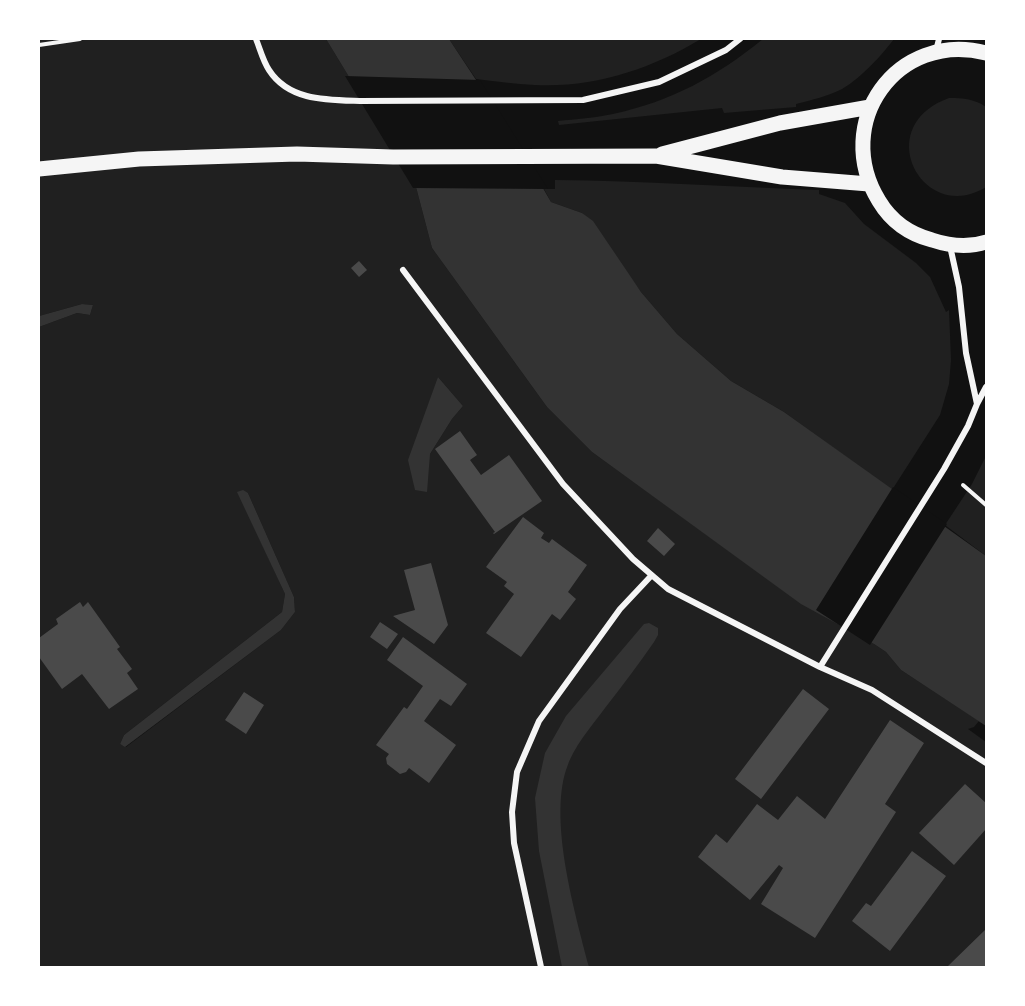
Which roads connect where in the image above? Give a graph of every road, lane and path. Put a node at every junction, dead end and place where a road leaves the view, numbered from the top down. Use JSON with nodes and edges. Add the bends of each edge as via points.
{"nodes":[{"id":1,"x":80,"y":39,"type":"edge"},
{"id":2,"x":256,"y":39,"type":"edge"},
{"id":3,"x":740,"y":39,"type":"edge"},
{"id":4,"x":39,"y":45,"type":"edge"},
{"id":5,"x":937,"y":45,"type":"edge"},
{"id":6,"x":986,"y":53,"type":"edge"},
{"id":7,"x":870,"y":106,"type":"junction"},
{"id":8,"x":656,"y":156,"type":"junction"},
{"id":9,"x":39,"y":169,"type":"edge"},
{"id":10,"x":868,"y":184,"type":"junction"},
{"id":11,"x":986,"y":242,"type":"edge"},
{"id":12,"x":950,"y":246,"type":"junction"},
{"id":13,"x":403,"y":270,"type":"dead end"},
{"id":14,"x":986,"y":387,"type":"edge"},
{"id":15,"x":977,"y":404,"type":"junction"},
{"id":16,"x":651,"y":576,"type":"junction"},
{"id":17,"x":820,"y":667,"type":"junction"},
{"id":18,"x":986,"y":763,"type":"edge"},
{"id":19,"x":542,"y":967,"type":"edge"}],
"edges":[{"from":1,"to":4,"type":"path"},
{"from":2,"to":3,"type":"street","via":[[269,70],[284,85],[303,96],[360,101],[583,100],[659,82],[726,50]]},
{"from":5,"to":6,"type":"main road"},
{"from":5,"to":7,"type":"main road","via":[[886,81]]},
{"from":7,"to":8,"type":"main road","via":[[780,123]]},
{"from":7,"to":10,"type":"main road","via":[[862,132],[862,159]]},
{"from":8,"to":9,"type":"main road","via":[[297,154],[139,159]]},
{"from":8,"to":10,"type":"main road","via":[[782,177]]},
{"from":10,"to":12,"type":"main road","via":[[887,214],[916,236]]},
{"from":11,"to":12,"type":"main road"},
{"from":12,"to":15,"type":"street"},
{"from":13,"to":16,"type":"street","via":[[563,484]]},
{"from":14,"to":15,"type":"street"},
{"from":15,"to":17,"type":"street","via":[[925,499]]},
{"from":16,"to":17,"type":"street","via":[[668,589]]},
{"from":16,"to":19,"type":"street","via":[[620,609],[539,721],[518,772],[512,812],[514,843]]},
{"from":17,"to":18,"type":"street","via":[[872,690]]}]}
